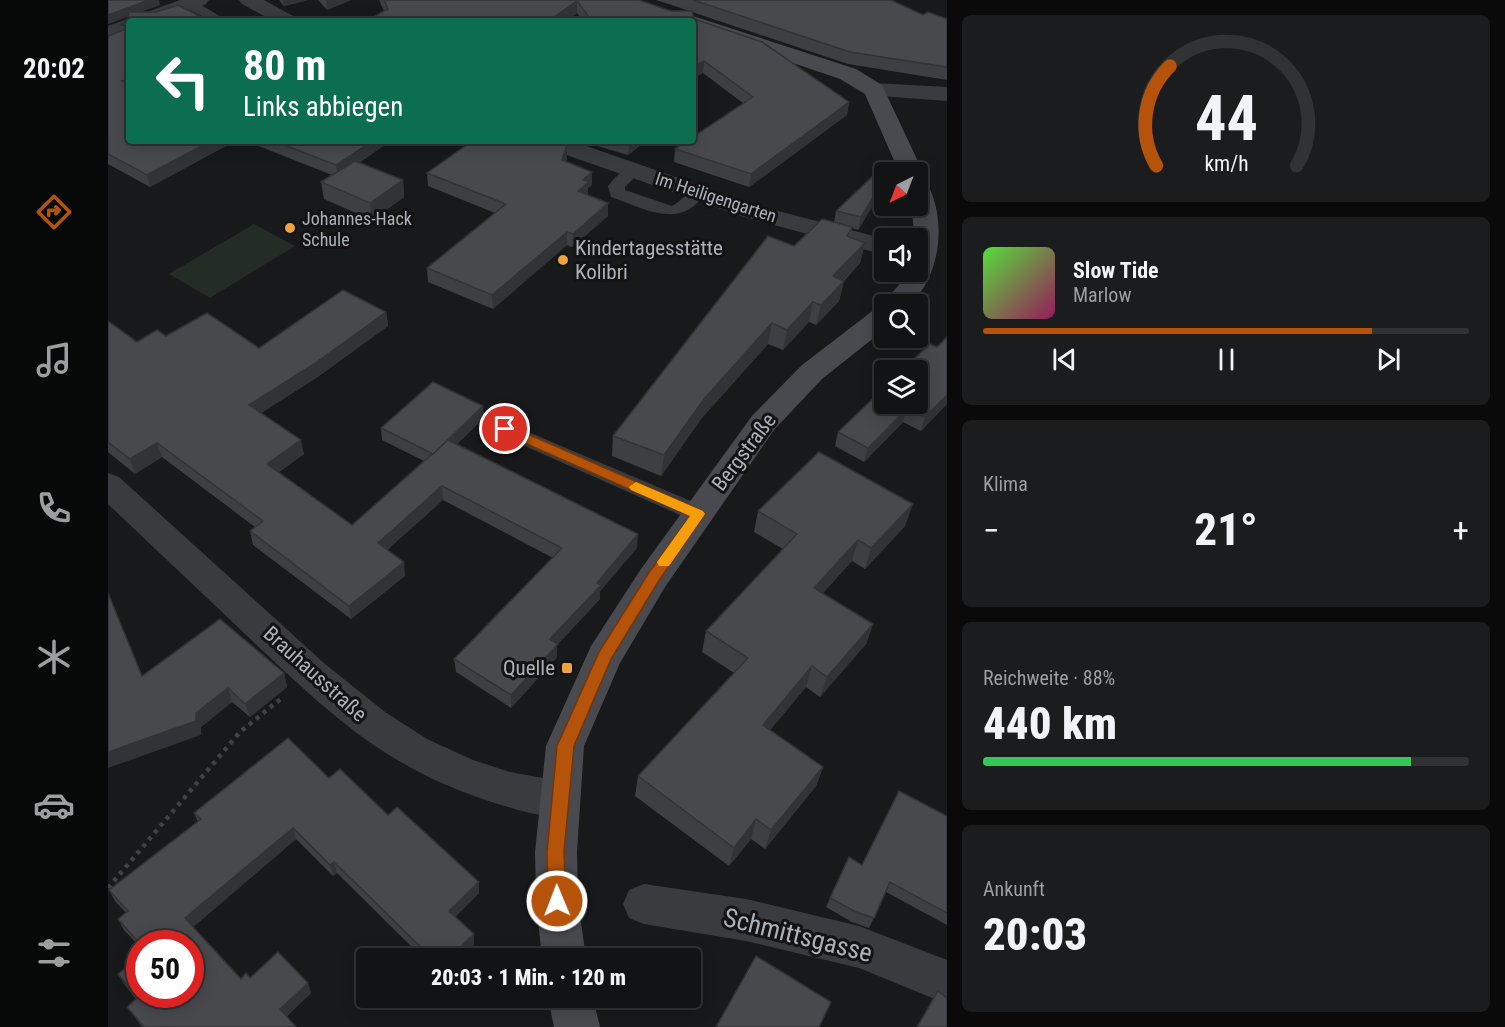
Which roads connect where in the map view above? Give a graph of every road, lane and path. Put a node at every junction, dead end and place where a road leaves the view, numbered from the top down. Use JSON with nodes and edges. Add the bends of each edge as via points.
{"nodes":[{"id":1,"x":249,"y":0,"type":"edge"},
{"id":2,"x":194,"y":2,"type":"edge"},
{"id":3,"x":670,"y":14,"type":"edge"},
{"id":4,"x":147,"y":18,"type":"edge"},
{"id":5,"x":217,"y":18,"type":"edge"},
{"id":6,"x":282,"y":18,"type":"edge"},
{"id":7,"x":683,"y":18,"type":"edge"},
{"id":8,"x":696,"y":22,"type":"edge"},
{"id":9,"x":126,"y":26,"type":"edge"},
{"id":10,"x":108,"y":33,"type":"edge"},
{"id":11,"x":874,"y":90,"type":"junction"},
{"id":12,"x":947,"y":94,"type":"edge"},
{"id":13,"x":558,"y":144,"type":"edge"},
{"id":14,"x":906,"y":162,"type":"edge"},
{"id":15,"x":926,"y":216,"type":"edge"},
{"id":16,"x":928,"y":241,"type":"edge"},
{"id":17,"x":874,"y":244,"type":"edge"},
{"id":18,"x":916,"y":282,"type":"edge"},
{"id":19,"x":905,"y":294,"type":"edge"},
{"id":20,"x":874,"y":323,"type":"edge"},
{"id":21,"x":505,"y":429,"type":"dead end"},
{"id":22,"x":108,"y":485,"type":"edge"},
{"id":23,"x":699,"y":514,"type":"junction"},
{"id":24,"x":311,"y":673,"type":"junction"},
{"id":25,"x":559,"y":799,"type":"junction"},
{"id":26,"x":108,"y":888,"type":"edge"},
{"id":27,"x":644,"y":904,"type":"dead end"},
{"id":28,"x":563,"y":948,"type":"edge"},
{"id":29,"x":947,"y":982,"type":"edge"},
{"id":30,"x":573,"y":1008,"type":"edge"},
{"id":31,"x":576,"y":1027,"type":"edge"}],
"edges":[{"from":1,"to":6,"type":"street"},
{"from":2,"to":4,"type":"street"},
{"from":2,"to":5,"type":"lane"},
{"from":3,"to":7,"type":"main road"},
{"from":8,"to":11,"type":"main road","via":[[837,69]]},
{"from":9,"to":10,"type":"street"},
{"from":11,"to":12,"type":"street"},
{"from":11,"to":14,"type":"main road"},
{"from":13,"to":17,"type":"street","name":"Im Heiligengarten","via":[[750,211]]},
{"from":15,"to":16,"type":"main road"},
{"from":18,"to":19,"type":"main road"},
{"from":20,"to":23,"type":"main road","name":"Bergstraße","via":[[794,389],[763,423]]},
{"from":21,"to":23,"type":"lane"},
{"from":22,"to":24,"type":"street","name":"Brauhausstraße"},
{"from":23,"to":25,"type":"main road","name":"Bergstraße","via":[[604,657],[566,746]]},
{"from":24,"to":25,"type":"street","name":"Brauhausstraße","via":[[371,724],[453,770],[534,796]]},
{"from":24,"to":26,"type":"path","via":[[240,732]]},
{"from":25,"to":28,"type":"main road","name":"Bergstraße","via":[[557,901]]},
{"from":27,"to":29,"type":"street","name":"Schmittsgasse","via":[[746,920],[859,946]]},
{"from":30,"to":31,"type":"main road"}]}
